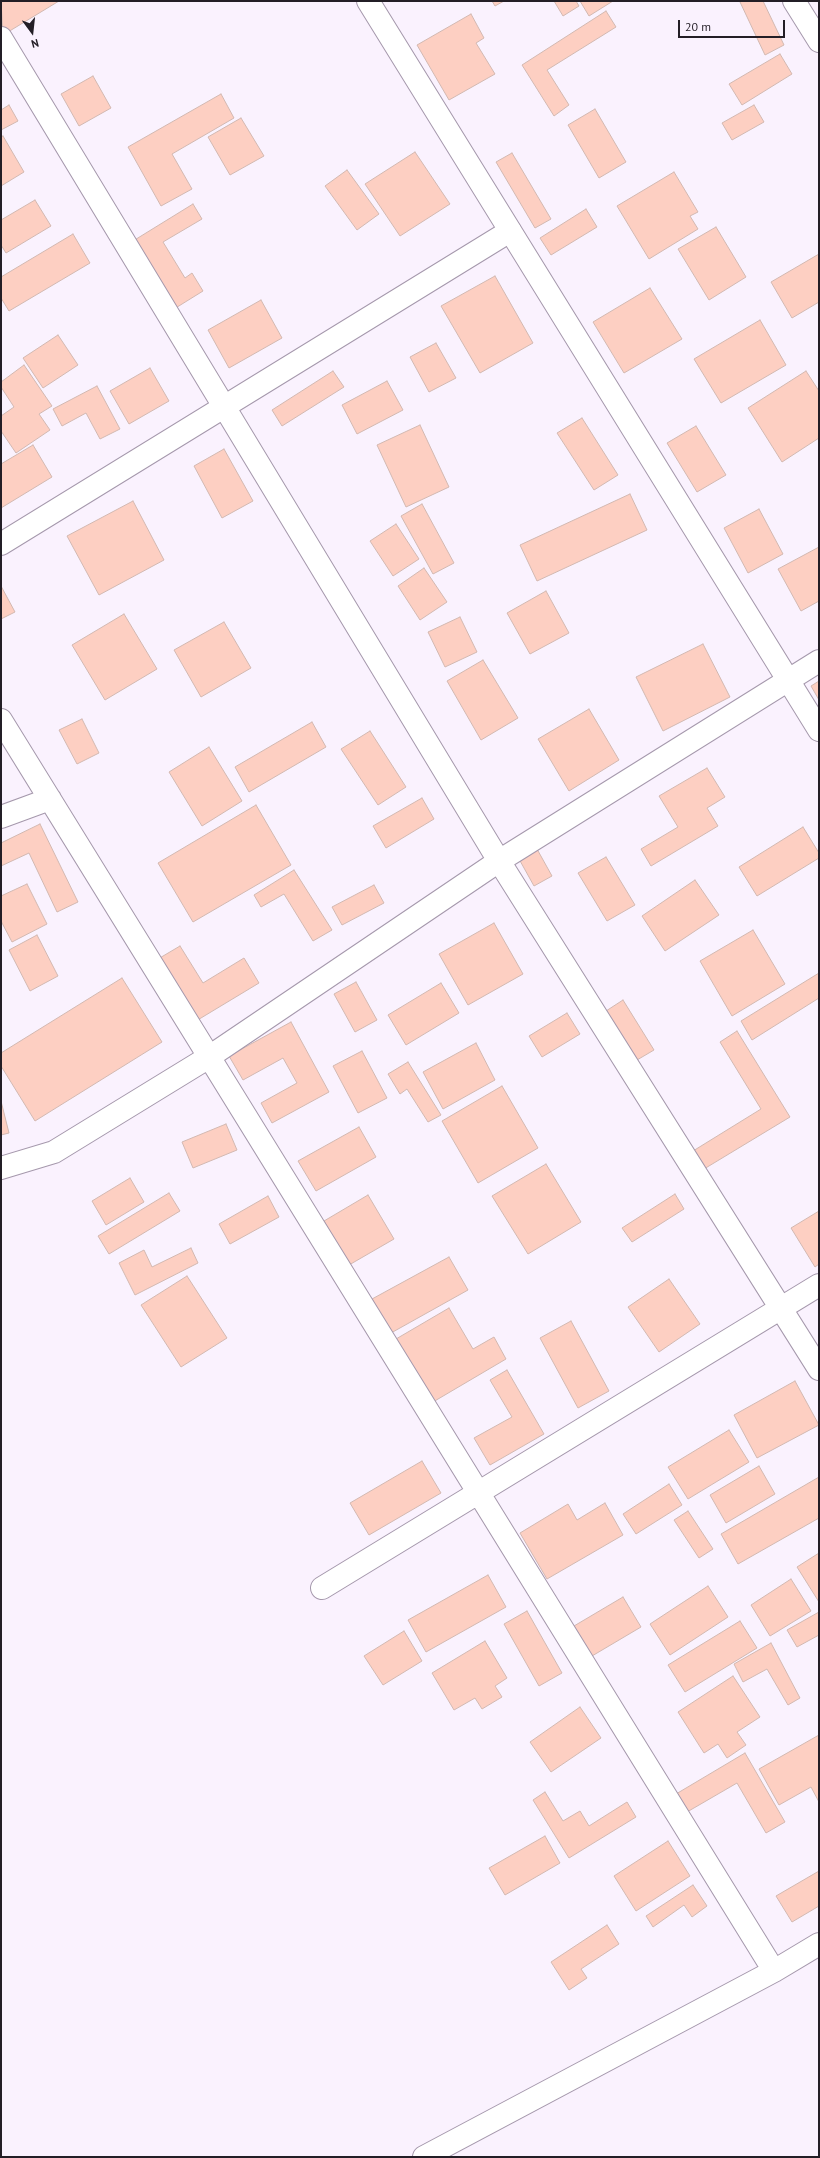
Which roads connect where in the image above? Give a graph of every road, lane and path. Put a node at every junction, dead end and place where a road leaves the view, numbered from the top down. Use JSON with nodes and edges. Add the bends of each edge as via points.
{"nodes":[{"id":1,"x":368,"y":1,"type":"edge"},
{"id":2,"x":794,"y":1,"type":"edge"},
{"id":3,"x":1,"y":38,"type":"edge"},
{"id":4,"x":819,"y":41,"type":"edge"},
{"id":5,"x":510,"y":231,"type":"junction"},
{"id":6,"x":224,"y":407,"type":"junction"},
{"id":7,"x":1,"y":544,"type":"edge"},
{"id":8,"x":819,"y":661,"type":"edge"},
{"id":9,"x":788,"y":680,"type":"junction"},
{"id":10,"x":1,"y":720,"type":"edge"},
{"id":11,"x":819,"y":730,"type":"edge"},
{"id":12,"x":50,"y":799,"type":"junction"},
{"id":13,"x":1,"y":817,"type":"edge"},
{"id":14,"x":499,"y":861,"type":"junction"},
{"id":15,"x":209,"y":1057,"type":"junction"},
{"id":16,"x":1,"y":1168,"type":"edge"},
{"id":17,"x":819,"y":1285,"type":"edge"},
{"id":18,"x":781,"y":1308,"type":"junction"},
{"id":19,"x":819,"y":1369,"type":"edge"},
{"id":20,"x":478,"y":1493,"type":"junction"},
{"id":21,"x":322,"y":1588,"type":"dead end"},
{"id":22,"x":819,"y":1944,"type":"edge"},
{"id":23,"x":774,"y":1971,"type":"junction"},
{"id":24,"x":424,"y":2157,"type":"edge"}],
"edges":[{"from":1,"to":5,"type":"street"},
{"from":2,"to":4,"type":"street"},
{"from":3,"to":6,"type":"street"},
{"from":5,"to":6,"type":"street"},
{"from":5,"to":9,"type":"street"},
{"from":6,"to":7,"type":"street"},
{"from":6,"to":14,"type":"street"},
{"from":8,"to":9,"type":"street"},
{"from":9,"to":11,"type":"street"},
{"from":9,"to":14,"type":"street"},
{"from":10,"to":12,"type":"street"},
{"from":12,"to":13,"type":"street"},
{"from":12,"to":15,"type":"street"},
{"from":14,"to":15,"type":"street"},
{"from":14,"to":18,"type":"street"},
{"from":15,"to":16,"type":"street","via":[[54,1152]]},
{"from":15,"to":20,"type":"street"},
{"from":17,"to":18,"type":"street"},
{"from":18,"to":19,"type":"street"},
{"from":18,"to":20,"type":"street"},
{"from":20,"to":21,"type":"street"},
{"from":20,"to":23,"type":"street"},
{"from":22,"to":23,"type":"street"},
{"from":23,"to":24,"type":"street"}]}
